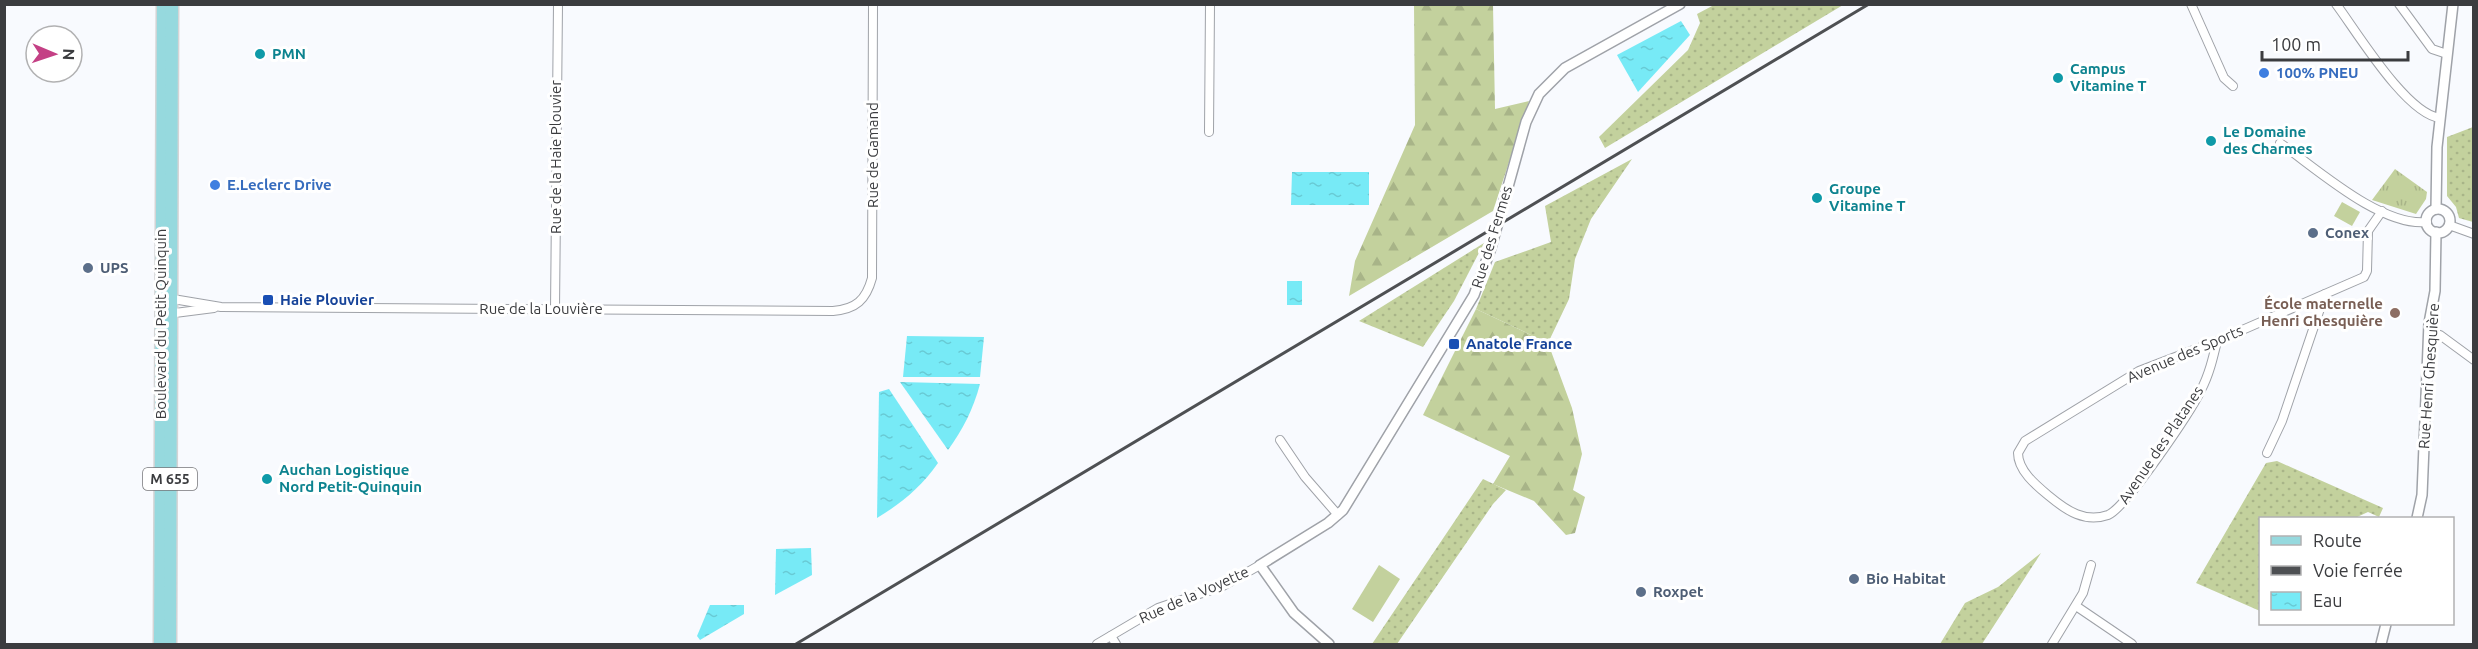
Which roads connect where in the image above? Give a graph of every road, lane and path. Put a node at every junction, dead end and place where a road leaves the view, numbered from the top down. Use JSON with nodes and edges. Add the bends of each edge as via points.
{"nodes":[{"id":1,"x":163,"y":4,"type":"edge"},
{"id":2,"x":172,"y":4,"type":"edge"},
{"id":3,"x":558,"y":4,"type":"edge"},
{"id":4,"x":873,"y":4,"type":"edge"},
{"id":5,"x":1210,"y":4,"type":"edge"},
{"id":6,"x":1680,"y":4,"type":"edge"},
{"id":7,"x":2191,"y":4,"type":"edge"},
{"id":8,"x":2336,"y":4,"type":"edge"},
{"id":9,"x":2399,"y":4,"type":"edge"},
{"id":10,"x":2453,"y":4,"type":"edge"},
{"id":11,"x":2447,"y":54,"type":"junction"},
{"id":12,"x":2233,"y":86,"type":"dead end"},
{"id":13,"x":2440,"y":118,"type":"junction"},
{"id":14,"x":1209,"y":132,"type":"dead end"},
{"id":15,"x":2280,"y":143,"type":"dead end"},
{"id":16,"x":2436,"y":209,"type":"junction"},
{"id":17,"x":2382,"y":212,"type":"junction"},
{"id":18,"x":2427,"y":222,"type":"junction"},
{"id":19,"x":2449,"y":225,"type":"junction"},
{"id":20,"x":2436,"y":232,"type":"junction"},
{"id":21,"x":2474,"y":234,"type":"edge"},
{"id":22,"x":2325,"y":294,"type":"junction"},
{"id":23,"x":166,"y":298,"type":"junction"},
{"id":24,"x":860,"y":303,"type":"joint"},
{"id":25,"x":222,"y":307,"type":"junction"},
{"id":26,"x":555,"y":310,"type":"junction"},
{"id":27,"x":166,"y":314,"type":"junction"},
{"id":28,"x":2429,"y":332,"type":"junction"},
{"id":29,"x":2217,"y":341,"type":"junction"},
{"id":30,"x":2474,"y":360,"type":"edge"},
{"id":31,"x":1280,"y":440,"type":"dead end"},
{"id":32,"x":2267,"y":453,"type":"dead end"},
{"id":33,"x":2113,"y":512,"type":"joint"},
{"id":34,"x":1338,"y":514,"type":"junction"},
{"id":35,"x":2417,"y":517,"type":"edge"},
{"id":36,"x":1260,"y":565,"type":"junction"},
{"id":37,"x":2091,"y":566,"type":"dead end"},
{"id":38,"x":2076,"y":606,"type":"junction"},
{"id":39,"x":2386,"y":625,"type":"edge"},
{"id":40,"x":1111,"y":636,"type":"junction"},
{"id":41,"x":160,"y":645,"type":"edge"},
{"id":42,"x":170,"y":645,"type":"edge"},
{"id":43,"x":1097,"y":645,"type":"edge"},
{"id":44,"x":1116,"y":645,"type":"edge"},
{"id":45,"x":1329,"y":645,"type":"edge"},
{"id":46,"x":2052,"y":645,"type":"edge"},
{"id":47,"x":2132,"y":645,"type":"edge"},
{"id":48,"x":2380,"y":645,"type":"edge"}],
"edges":[{"from":1,"to":23,"type":"main road","name":"Boulevard du Petit Quinquin","number":"M 655"},
{"from":2,"to":23,"type":"main road","name":"Boulevard du Petit Quinquin","number":"M 655"},
{"from":3,"to":26,"type":"street","name":"Rue de la Haie Plouvier"},
{"from":4,"to":24,"type":"street","name":"Rue de Gamand","via":[[873,267],[867,296]]},
{"from":5,"to":14,"type":"street"},
{"from":6,"to":34,"type":"street","name":"Rue des Fermes","via":[[1565,68],[1539,94],[1526,122],[1474,295],[1355,493]]},
{"from":7,"to":12,"type":"street","via":[[2224,78]]},
{"from":8,"to":13,"type":"street","via":[[2406,99],[2426,115]]},
{"from":9,"to":11,"type":"street","via":[[2432,49]]},
{"from":10,"to":11,"type":"street"},
{"from":11,"to":13,"type":"street"},
{"from":13,"to":16,"type":"street"},
{"from":15,"to":17,"type":"street"},
{"from":16,"to":18,"type":"street"},
{"from":16,"to":19,"type":"street","via":[[2447,213]]},
{"from":17,"to":18,"type":"street"},
{"from":17,"to":22,"type":"street","name":"Avenue des Sports","via":[[2368,231],[2366,275]]},
{"from":18,"to":20,"type":"street"},
{"from":19,"to":20,"type":"street"},
{"from":19,"to":21,"type":"street"},
{"from":20,"to":28,"type":"street","name":"Rue Henri Ghesquière"},
{"from":22,"to":29,"type":"street","name":"Avenue des Sports"},
{"from":22,"to":32,"type":"street","via":[[2282,421]]},
{"from":23,"to":25,"type":"street","name":"Rue de la Louvière"},
{"from":23,"to":27,"type":"main road","name":"Boulevard du Petit Quinquin","number":"M 655"},
{"from":24,"to":26,"type":"street","name":"Rue de la Louvière","via":[[833,311]]},
{"from":25,"to":26,"type":"street","name":"Rue de la Louvière"},
{"from":25,"to":27,"type":"street","name":"Rue de la Louvière"},
{"from":27,"to":41,"type":"main road","name":"Boulevard du Petit Quinquin","number":"M 655"},
{"from":27,"to":42,"type":"main road","name":"Boulevard du Petit Quinquin","number":"M 655"},
{"from":28,"to":30,"type":"street","via":[[2440,335]]},
{"from":28,"to":35,"type":"street","name":"Rue Henri Ghesquière"},
{"from":29,"to":33,"type":"street","name":"Avenue des Platanes","via":[[2198,396],[2128,497]]},
{"from":29,"to":33,"type":"street","name":"Avenue des Sports","via":[[2139,371],[2021,444],[2018,459],[2025,472],[2064,507],[2093,518]]},
{"from":31,"to":34,"type":"street","via":[[1305,477]]},
{"from":34,"to":36,"type":"street","name":"Rue des Fermes"},
{"from":36,"to":40,"type":"street","name":"Rue de la Voyette","via":[[1223,585],[1158,608]]},
{"from":36,"to":45,"type":"street","via":[[1289,607]]},
{"from":37,"to":38,"type":"street"},
{"from":38,"to":46,"type":"street"},
{"from":38,"to":47,"type":"street"},
{"from":39,"to":48,"type":"street"},
{"from":40,"to":43,"type":"street","name":"Rue de la Voyette"},
{"from":40,"to":44,"type":"street"}]}
